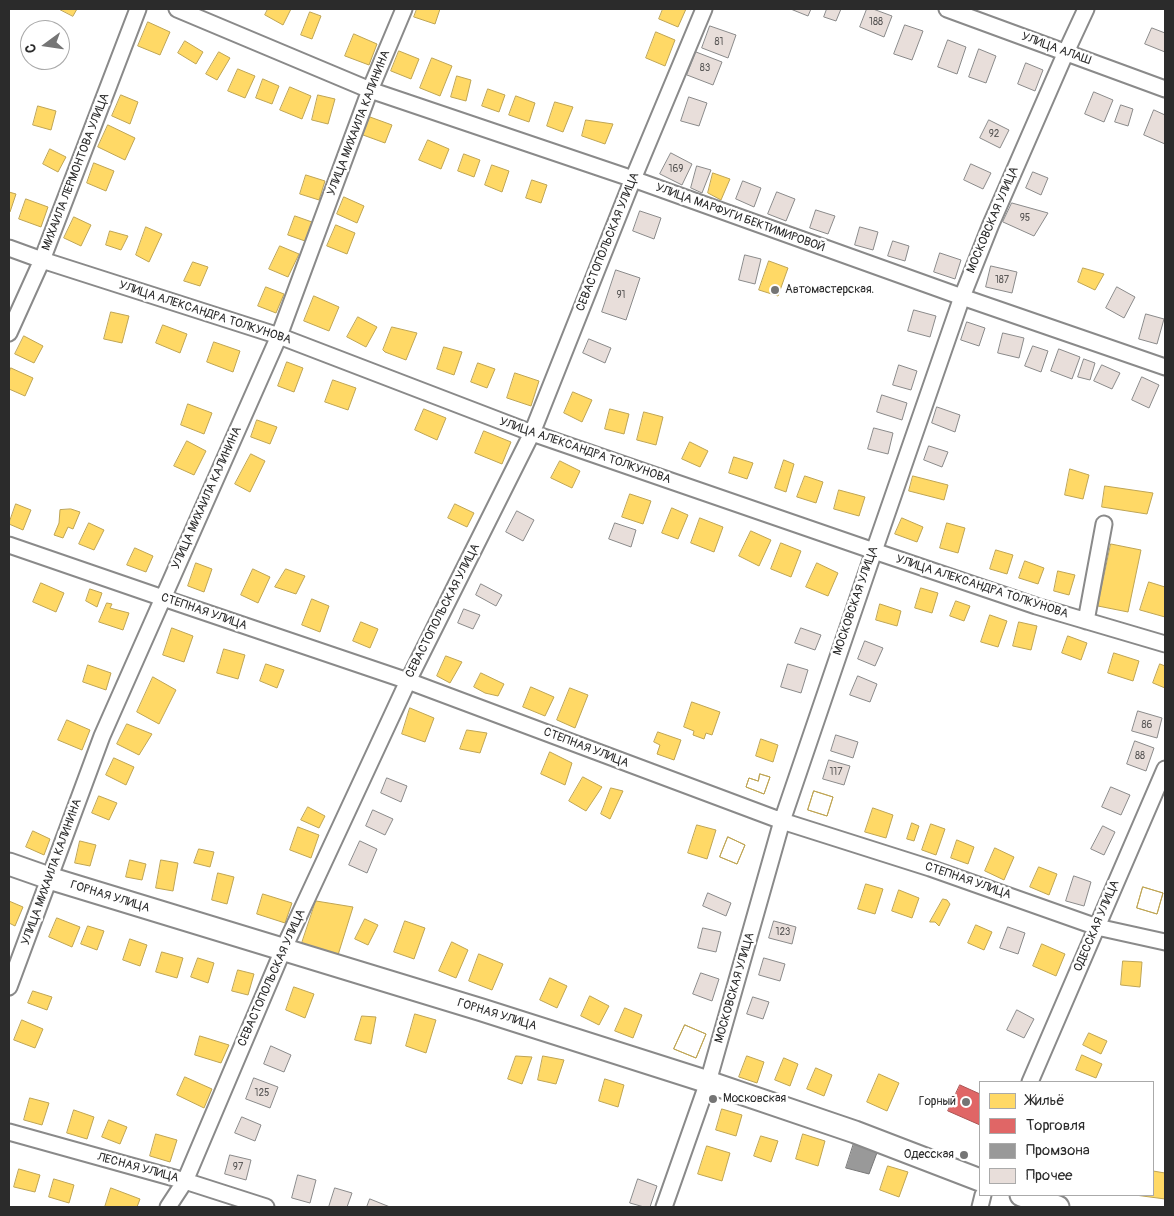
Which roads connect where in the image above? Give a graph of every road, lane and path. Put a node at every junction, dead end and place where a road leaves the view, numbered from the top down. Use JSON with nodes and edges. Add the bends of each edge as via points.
{"nodes":[{"id":1,"x":138,"y":9,"type":"edge"},
{"id":2,"x":177,"y":9,"type":"edge"},
{"id":3,"x":404,"y":9,"type":"edge"},
{"id":4,"x":704,"y":9,"type":"edge"},
{"id":5,"x":947,"y":9,"type":"edge"},
{"id":6,"x":1086,"y":9,"type":"edge"},
{"id":7,"x":1066,"y":52,"type":"junction"},
{"id":8,"x":1165,"y":89,"type":"edge"},
{"id":9,"x":370,"y":90,"type":"junction"},
{"id":10,"x":633,"y":179,"type":"junction"},
{"id":11,"x":9,"y":248,"type":"edge"},
{"id":12,"x":42,"y":260,"type":"junction"},
{"id":13,"x":962,"y":297,"type":"junction"},
{"id":14,"x":9,"y":333,"type":"edge"},
{"id":15,"x":278,"y":336,"type":"junction"},
{"id":16,"x":1165,"y":367,"type":"edge"},
{"id":17,"x":532,"y":433,"type":"junction"},
{"id":18,"x":1104,"y":524,"type":"dead end"},
{"id":19,"x":9,"y":545,"type":"edge"},
{"id":20,"x":874,"y":551,"type":"junction"},
{"id":21,"x":162,"y":598,"type":"junction"},
{"id":22,"x":1086,"y":621,"type":"junction"},
{"id":23,"x":1165,"y":644,"type":"edge"},
{"id":24,"x":408,"y":681,"type":"junction"},
{"id":25,"x":1165,"y":769,"type":"edge"},
{"id":26,"x":782,"y":821,"type":"junction"},
{"id":27,"x":9,"y":864,"type":"edge"},
{"id":28,"x":49,"y":878,"type":"junction"},
{"id":29,"x":1097,"y":927,"type":"junction"},
{"id":30,"x":1165,"y":942,"type":"edge"},
{"id":31,"x":283,"y":950,"type":"junction"},
{"id":32,"x":9,"y":987,"type":"edge"},
{"id":33,"x":1030,"y":1081,"type":"edge"},
{"id":34,"x":708,"y":1082,"type":"junction"},
{"id":35,"x":9,"y":1132,"type":"edge"},
{"id":36,"x":979,"y":1180,"type":"edge"},
{"id":37,"x":185,"y":1181,"type":"junction"},
{"id":38,"x":1024,"y":1196,"type":"edge"},
{"id":39,"x":168,"y":1207,"type":"edge"},
{"id":40,"x":266,"y":1207,"type":"edge"},
{"id":41,"x":664,"y":1207,"type":"edge"},
{"id":42,"x":1058,"y":1207,"type":"edge"}],
"edges":[{"from":1,"to":12,"type":"street","name":"МИХАИЛА ЛЕРМОНТОВА УЛИЦА"},
{"from":2,"to":9,"type":"street","name":"УЛИЦА МАРФУГИ БЕКТИМИРОВОЙ"},
{"from":3,"to":9,"type":"street","name":"УЛИЦА МИХАИЛА КАЛИНИНА"},
{"from":4,"to":10,"type":"street","name":"СЕВАСТОПОЛЬСКАЯ УЛИЦА"},
{"from":5,"to":7,"type":"street","name":"УЛИЦА АЛАШ"},
{"from":6,"to":7,"type":"street","name":"МОСКОВСКАЯ УЛИЦА"},
{"from":7,"to":8,"type":"street","name":"УЛИЦА АЛАШ"},
{"from":7,"to":13,"type":"street","name":"МОСКОВСКАЯ УЛИЦА"},
{"from":9,"to":10,"type":"street","name":"УЛИЦА МАРФУГИ БЕКТИМИРОВОЙ"},
{"from":9,"to":15,"type":"street","name":"УЛИЦА МИХАИЛА КАЛИНИНА"},
{"from":10,"to":13,"type":"street","name":"УЛИЦА МАРФУГИ БЕКТИМИРОВОЙ"},
{"from":10,"to":17,"type":"street","name":"СЕВАСТОПОЛЬСКАЯ УЛИЦА"},
{"from":11,"to":12,"type":"street","name":"УЛИЦА АЛЕКСАНДРА ТОЛКУНОВА"},
{"from":12,"to":14,"type":"street","name":"МИХАИЛА ЛЕРМОНТОВА УЛИЦА"},
{"from":12,"to":15,"type":"street","name":"УЛИЦА АЛЕКСАНДРА ТОЛКУНОВА"},
{"from":13,"to":16,"type":"street","name":"УЛИЦА МАРФУГИ БЕКТИМИРОВОЙ"},
{"from":13,"to":20,"type":"street","name":"МОСКОВСКАЯ УЛИЦА"},
{"from":15,"to":17,"type":"street","name":"УЛИЦА АЛЕКСАНДРА ТОЛКУНОВА"},
{"from":15,"to":21,"type":"street","name":"УЛИЦА МИХАИЛА КАЛИНИНА"},
{"from":17,"to":20,"type":"street","name":"УЛИЦА АЛЕКСАНДРА ТОЛКУНОВА"},
{"from":17,"to":24,"type":"street","name":"СЕВАСТОПОЛЬСКАЯ УЛИЦА"},
{"from":18,"to":22,"type":"street"},
{"from":19,"to":21,"type":"street","name":"СТЕПНАЯ УЛИЦА"},
{"from":20,"to":22,"type":"street","name":"УЛИЦА АЛЕКСАНДРА ТОЛКУНОВА"},
{"from":20,"to":26,"type":"street","name":"МОСКОВСКАЯ УЛИЦА"},
{"from":21,"to":24,"type":"street","name":"СТЕПНАЯ УЛИЦА"},
{"from":21,"to":28,"type":"street","name":"УЛИЦА МИХАИЛА КАЛИНИНА","via":[[102,736]]},
{"from":22,"to":23,"type":"street","name":"УЛИЦА АЛЕКСАНДРА ТОЛКУНОВА"},
{"from":24,"to":26,"type":"street","name":"СТЕПНАЯ УЛИЦА"},
{"from":24,"to":31,"type":"street","name":"СЕВАСТОПОЛЬСКАЯ УЛИЦА"},
{"from":25,"to":29,"type":"street","name":"ОДЕССКАЯ УЛИЦА"},
{"from":26,"to":29,"type":"street","name":"СТЕПНАЯ УЛИЦА","via":[[930,868]]},
{"from":26,"to":34,"type":"street","name":"МОСКОВСКАЯ УЛИЦА"},
{"from":27,"to":28,"type":"street","name":"ГОРНАЯ УЛИЦА"},
{"from":28,"to":31,"type":"street","name":"ГОРНАЯ УЛИЦА"},
{"from":28,"to":32,"type":"street","name":"УЛИЦА МИХАИЛА КАЛИНИНА"},
{"from":29,"to":30,"type":"street","name":"СТЕПНАЯ УЛИЦА"},
{"from":29,"to":33,"type":"street","name":"ОДЕССКАЯ УЛИЦА"},
{"from":31,"to":34,"type":"street","name":"ГОРНАЯ УЛИЦА"},
{"from":31,"to":37,"type":"street","name":"СЕВАСТОПОЛЬСКАЯ УЛИЦА"},
{"from":34,"to":36,"type":"street","name":"ГОРНАЯ УЛИЦА"},
{"from":34,"to":41,"type":"street","name":"МОСКОВСКАЯ УЛИЦА"},
{"from":35,"to":37,"type":"street","name":"ЛЕСНАЯ УЛИЦА"},
{"from":37,"to":39,"type":"street","name":"СЕВАСТОПОЛЬСКАЯ УЛИЦА"},
{"from":37,"to":40,"type":"street","name":"ЛЕСНАЯ УЛИЦА"},
{"from":38,"to":42,"type":"street"}]}
